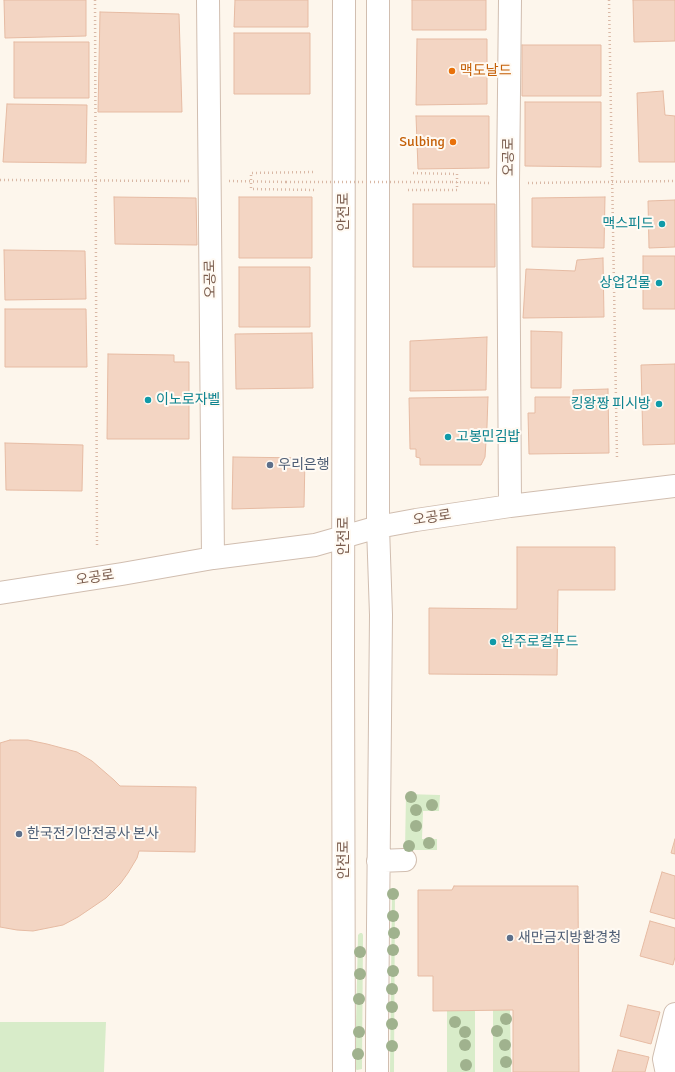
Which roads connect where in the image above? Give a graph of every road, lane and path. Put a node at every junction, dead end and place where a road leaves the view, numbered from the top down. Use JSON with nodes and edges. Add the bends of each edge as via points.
{"nodes":[{"id":1,"x":95,"y":0,"type":"edge"},
{"id":2,"x":208,"y":0,"type":"edge"},
{"id":3,"x":344,"y":0,"type":"edge"},
{"id":4,"x":378,"y":0,"type":"edge"},
{"id":5,"x":510,"y":0,"type":"edge"},
{"id":6,"x":609,"y":0,"type":"edge"},
{"id":7,"x":314,"y":172,"type":"dead end"},
{"id":8,"x":412,"y":173,"type":"dead end"},
{"id":9,"x":0,"y":180,"type":"edge"},
{"id":10,"x":96,"y":181,"type":"junction"},
{"id":11,"x":191,"y":181,"type":"dead end"},
{"id":12,"x":225,"y":181,"type":"dead end"},
{"id":13,"x":251,"y":181,"type":"junction"},
{"id":14,"x":675,"y":181,"type":"edge"},
{"id":15,"x":457,"y":182,"type":"junction"},
{"id":16,"x":508,"y":182,"type":"junction"},
{"id":17,"x":612,"y":182,"type":"junction"},
{"id":18,"x":314,"y":190,"type":"dead end"},
{"id":19,"x":408,"y":190,"type":"dead end"},
{"id":20,"x":617,"y":458,"type":"dead end"},
{"id":21,"x":675,"y":486,"type":"edge"},
{"id":22,"x":510,"y":506,"type":"junction"},
{"id":23,"x":378,"y":527,"type":"junction"},
{"id":24,"x":344,"y":538,"type":"junction"},
{"id":25,"x":97,"y":547,"type":"dead end"},
{"id":26,"x":213,"y":558,"type":"junction"},
{"id":27,"x":0,"y":593,"type":"edge"},
{"id":28,"x":405,"y":860,"type":"dead end"},
{"id":29,"x":378,"y":861,"type":"junction"},
{"id":30,"x":675,"y":1014,"type":"edge"},
{"id":31,"x":344,"y":1072,"type":"edge"},
{"id":32,"x":377,"y":1072,"type":"edge"},
{"id":33,"x":668,"y":1072,"type":"edge"}],
"edges":[{"from":1,"to":10,"type":"path"},
{"from":2,"to":26,"type":"street","name":"오공로"},
{"from":3,"to":24,"type":"street","name":"안전로"},
{"from":4,"to":23,"type":"street"},
{"from":5,"to":16,"type":"street","name":"오공로"},
{"from":6,"to":17,"type":"path"},
{"from":7,"to":13,"type":"path","via":[[251,173]]},
{"from":8,"to":15,"type":"path","via":[[457,174]]},
{"from":9,"to":10,"type":"path"},
{"from":10,"to":11,"type":"path"},
{"from":10,"to":25,"type":"path"},
{"from":12,"to":13,"type":"path"},
{"from":13,"to":15,"type":"path","bridge":true},
{"from":13,"to":18,"type":"path","via":[[251,189]]},
{"from":14,"to":17,"type":"path"},
{"from":15,"to":16,"type":"path"},
{"from":15,"to":19,"type":"path","via":[[457,190]]},
{"from":16,"to":17,"type":"path"},
{"from":16,"to":22,"type":"street","name":"오공로"},
{"from":17,"to":20,"type":"path"},
{"from":21,"to":22,"type":"street","name":"오공로"},
{"from":22,"to":23,"type":"street","name":"오공로"},
{"from":23,"to":24,"type":"street","name":"오공로"},
{"from":23,"to":29,"type":"street","via":[[381,615]]},
{"from":24,"to":26,"type":"street","name":"오공로","via":[[315,545]]},
{"from":24,"to":31,"type":"street","name":"안전로"},
{"from":26,"to":27,"type":"street","name":"오공로"},
{"from":28,"to":29,"type":"street"},
{"from":29,"to":32,"type":"street"},
{"from":30,"to":33,"type":"street","via":[[664,1059]]}]}
